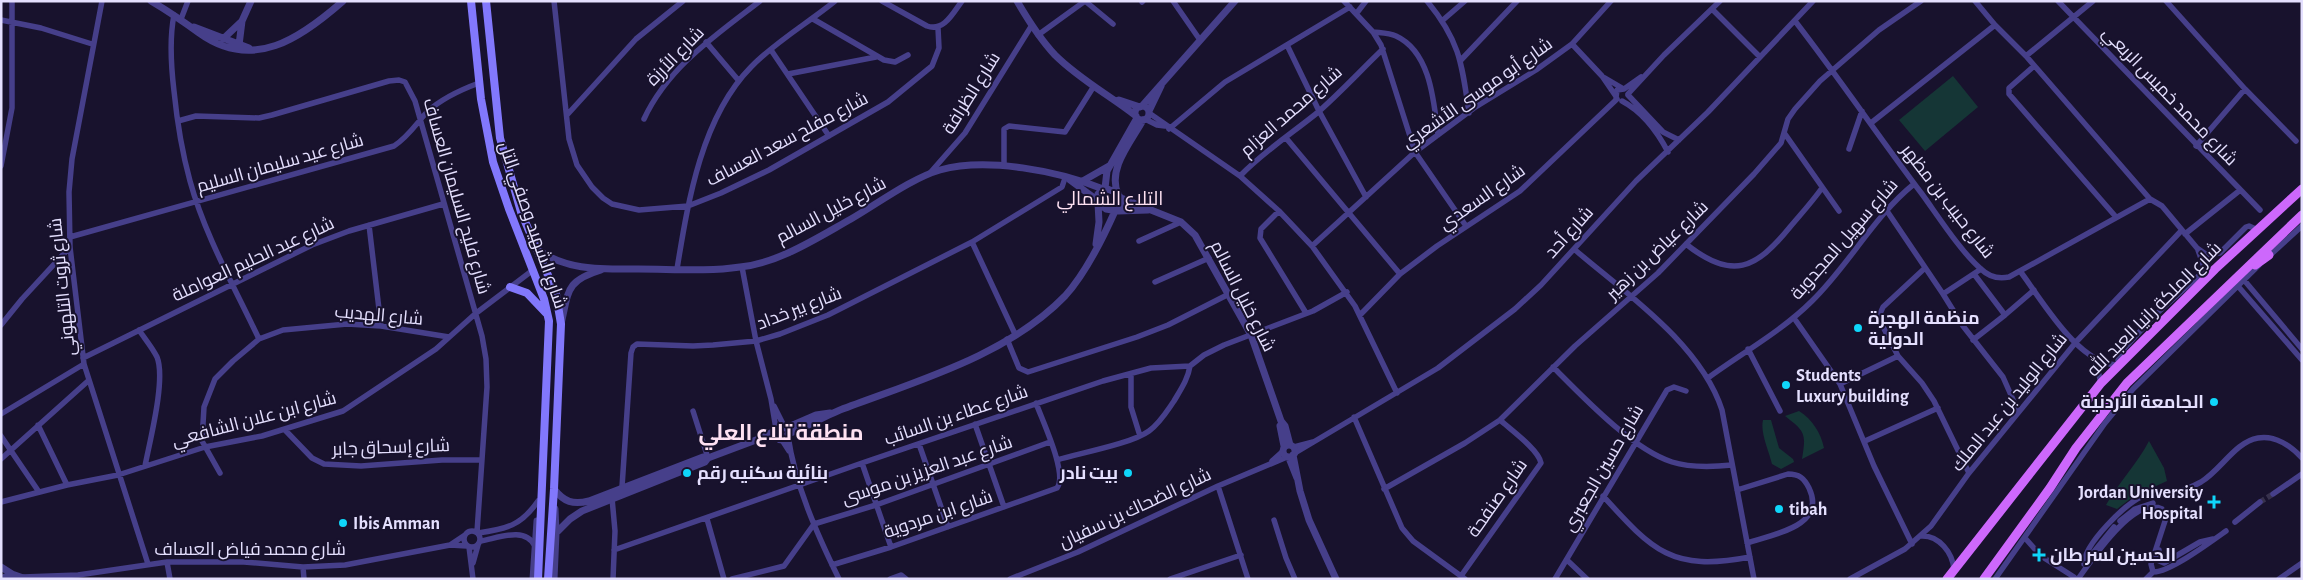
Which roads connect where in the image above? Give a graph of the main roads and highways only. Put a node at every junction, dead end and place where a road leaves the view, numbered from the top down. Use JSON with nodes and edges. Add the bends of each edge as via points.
{"nodes":[{"id":1,"x":470,"y":1,"type":"edge"},
{"id":2,"x":486,"y":2,"type":"edge"},
{"id":3,"x":2302,"y":189,"type":"edge"},
{"id":4,"x":2302,"y":215,"type":"edge"},
{"id":5,"x":2269,"y":255,"type":"road end"},
{"id":6,"x":2236,"y":282,"type":"junction"},
{"id":7,"x":510,"y":287,"type":"road end"},
{"id":8,"x":549,"y":316,"type":"junction"},
{"id":9,"x":1951,"y":575,"type":"edge"},
{"id":10,"x":538,"y":579,"type":"edge"},
{"id":11,"x":548,"y":579,"type":"edge"},
{"id":12,"x":1984,"y":579,"type":"edge"}],
"edges":[{"from":1,"to":8,"type":"main road","name":"شارع الشهيد وصفي التل","via":[[479,83],[493,162]]},
{"from":2,"to":11,"type":"main road","name":"شارع الشهيد وصفي التل","via":[[500,138],[513,187],[556,294],[561,324]]},
{"from":3,"to":9,"type":"main road","name":"شارع الملكة رانيا العبد الله","via":[[2101,384]]},
{"from":4,"to":6,"type":"main road","name":"شارع الملكة رانيا العبد الله"},
{"from":5,"to":6,"type":"main road"},
{"from":6,"to":12,"type":"main road","name":"شارع الملكة رانيا العبد الله","via":[[2098,418]]},
{"from":7,"to":8,"type":"main road","via":[[528,294]]},
{"from":8,"to":10,"type":"main road","name":"شارع الشهيد وصفي التل"}]}
